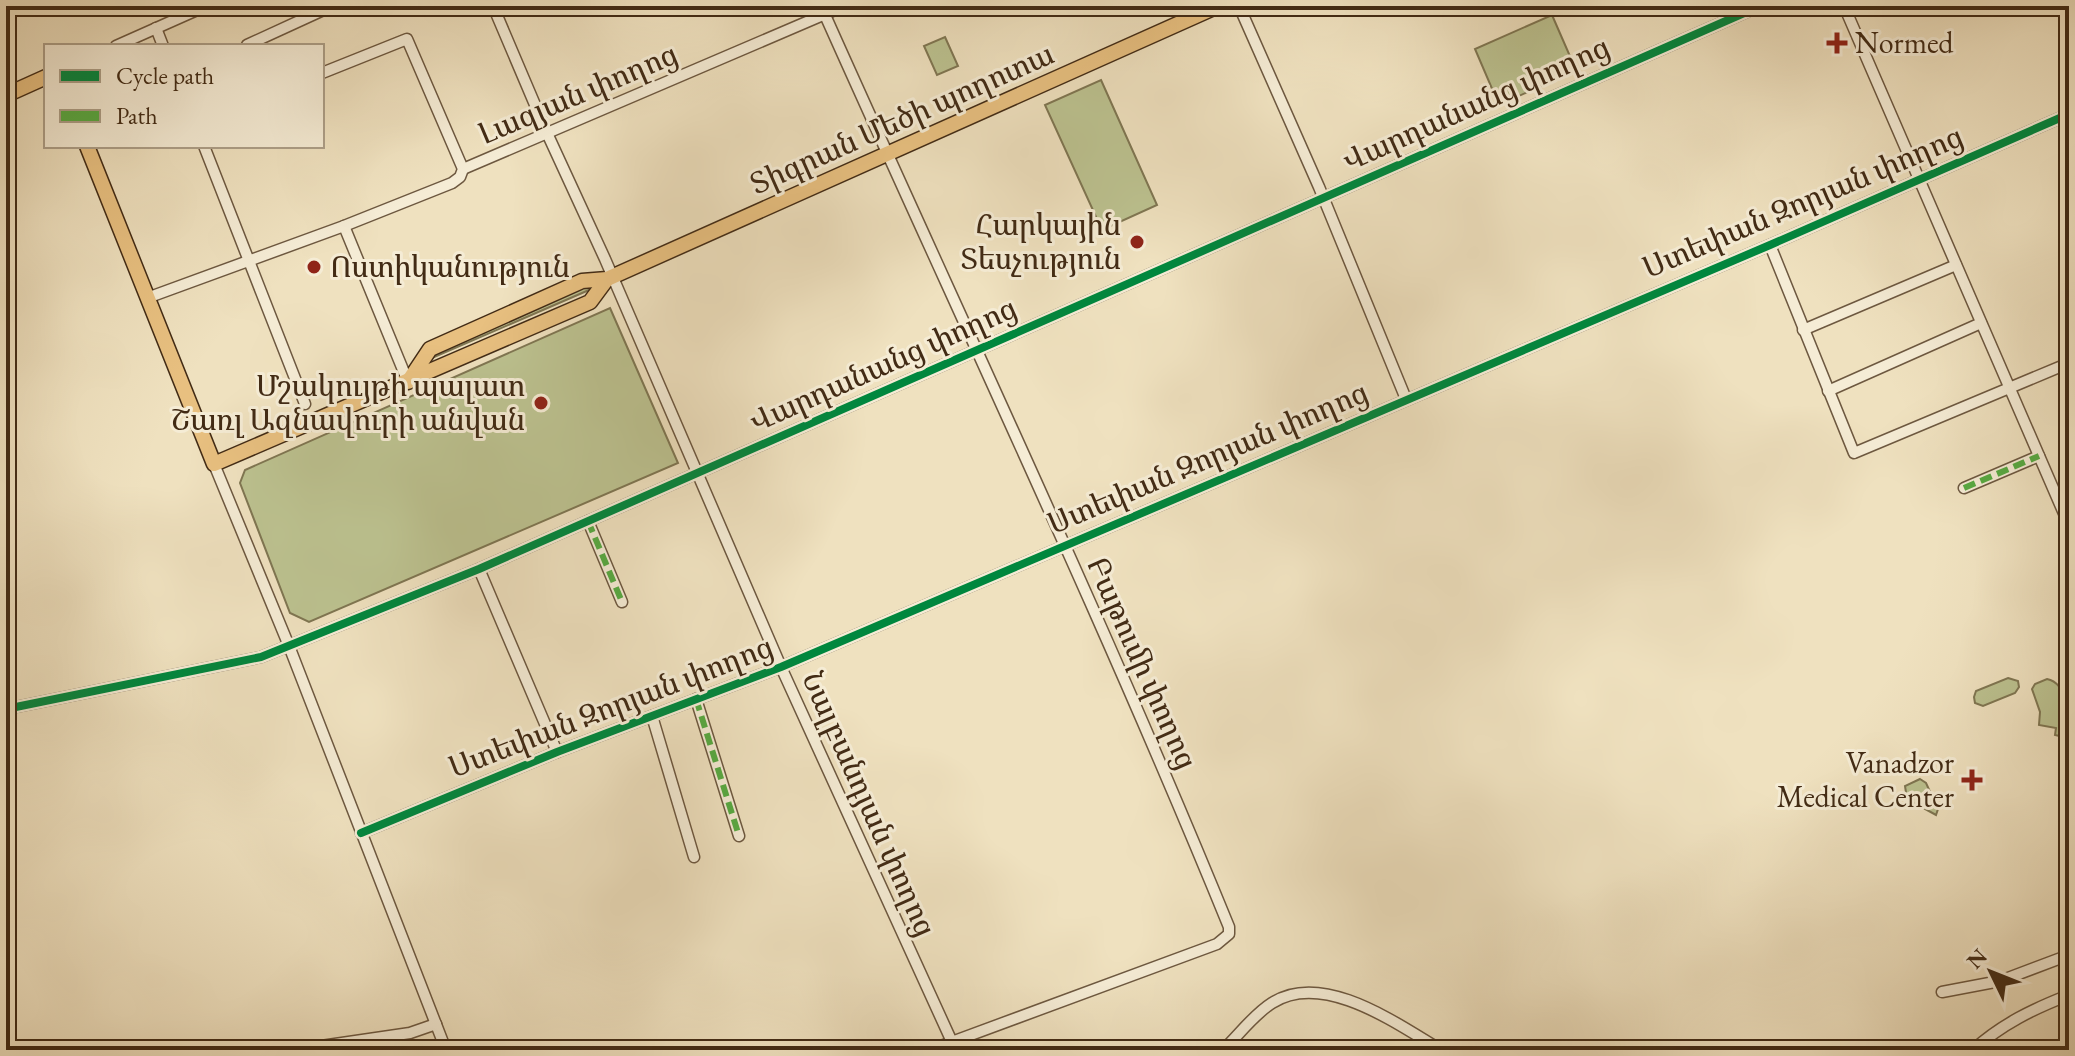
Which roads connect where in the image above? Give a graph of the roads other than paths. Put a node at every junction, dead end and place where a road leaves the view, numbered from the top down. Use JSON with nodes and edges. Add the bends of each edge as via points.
{"nodes":[{"id":1,"x":206,"y":6,"type":"edge"},
{"id":2,"x":332,"y":6,"type":"edge"},
{"id":3,"x":493,"y":6,"type":"edge"},
{"id":4,"x":844,"y":6,"type":"edge"},
{"id":5,"x":1218,"y":6,"type":"edge"},
{"id":6,"x":1239,"y":6,"type":"edge"},
{"id":7,"x":1760,"y":6,"type":"edge"},
{"id":8,"x":1844,"y":6,"type":"edge"},
{"id":9,"x":194,"y":8,"type":"edge"},
{"id":10,"x":823,"y":10,"type":"edge"},
{"id":11,"x":156,"y":28,"type":"junction"},
{"id":12,"x":120,"y":44,"type":"edge"},
{"id":13,"x":162,"y":44,"type":"edge"},
{"id":14,"x":249,"y":44,"type":"edge"},
{"id":15,"x":324,"y":72,"type":"edge"},
{"id":16,"x":44,"y":78,"type":"edge"},
{"id":17,"x":6,"y":95,"type":"edge"},
{"id":18,"x":2069,"y":114,"type":"edge"},
{"id":19,"x":547,"y":133,"type":"junction"},
{"id":20,"x":88,"y":148,"type":"edge"},
{"id":21,"x":205,"y":148,"type":"edge"},
{"id":22,"x":888,"y":153,"type":"junction"},
{"id":23,"x":463,"y":169,"type":"junction"},
{"id":24,"x":1918,"y":179,"type":"junction"},
{"id":25,"x":1324,"y":198,"type":"junction"},
{"id":26,"x":344,"y":226,"type":"junction"},
{"id":27,"x":1770,"y":245,"type":"junction"},
{"id":28,"x":249,"y":261,"type":"junction"},
{"id":29,"x":1956,"y":265,"type":"junction"},
{"id":30,"x":610,"y":278,"type":"junction"},
{"id":31,"x":147,"y":298,"type":"junction"},
{"id":32,"x":1981,"y":323,"type":"junction"},
{"id":33,"x":1803,"y":330,"type":"junction"},
{"id":34,"x":975,"y":349,"type":"junction"},
{"id":35,"x":2069,"y":363,"type":"edge"},
{"id":36,"x":408,"y":382,"type":"junction"},
{"id":37,"x":2010,"y":388,"type":"junction"},
{"id":38,"x":1828,"y":391,"type":"junction"},
{"id":39,"x":1406,"y":399,"type":"junction"},
{"id":40,"x":305,"y":404,"type":"dead end"},
{"id":41,"x":2039,"y":456,"type":"junction"},
{"id":42,"x":214,"y":464,"type":"junction"},
{"id":43,"x":698,"y":473,"type":"junction"},
{"id":44,"x":1964,"y":488,"type":"dead end"},
{"id":45,"x":588,"y":521,"type":"junction"},
{"id":46,"x":2069,"y":525,"type":"edge"},
{"id":47,"x":1064,"y":546,"type":"junction"},
{"id":48,"x":479,"y":569,"type":"junction"},
{"id":49,"x":622,"y":602,"type":"dead end"},
{"id":50,"x":289,"y":646,"type":"junction"},
{"id":51,"x":781,"y":667,"type":"junction"},
{"id":52,"x":696,"y":699,"type":"junction"},
{"id":53,"x":6,"y":709,"type":"edge"},
{"id":54,"x":652,"y":716,"type":"junction"},
{"id":55,"x":557,"y":752,"type":"junction"},
{"id":56,"x":361,"y":833,"type":"junction"},
{"id":57,"x":739,"y":836,"type":"dead end"},
{"id":58,"x":694,"y":857,"type":"dead end"},
{"id":59,"x":2069,"y":955,"type":"edge"},
{"id":60,"x":1942,"y":992,"type":"dead end"},
{"id":61,"x":2069,"y":995,"type":"edge"},
{"id":62,"x":436,"y":1024,"type":"junction"},
{"id":63,"x":952,"y":1042,"type":"junction"},
{"id":64,"x":294,"y":1050,"type":"edge"},
{"id":65,"x":446,"y":1050,"type":"edge"},
{"id":66,"x":930,"y":1050,"type":"edge"},
{"id":67,"x":1223,"y":1050,"type":"edge"},
{"id":68,"x":1441,"y":1050,"type":"edge"},
{"id":69,"x":1973,"y":1050,"type":"edge"}],
"edges":[{"from":1,"to":9,"type":"street"},
{"from":2,"to":14,"type":"street"},
{"from":3,"to":19,"type":"street","name":"Նալբանդյան փողոց"},
{"from":4,"to":10,"type":"street","name":"Լազյան փողոց"},
{"from":5,"to":22,"type":"main road","name":"Տիգրան Մեծի պողոտա"},
{"from":6,"to":25,"type":"street"},
{"from":7,"to":25,"type":"street","name":"Վարդանանց փողոց"},
{"from":8,"to":24,"type":"street"},
{"from":9,"to":11,"type":"street"},
{"from":10,"to":19,"type":"street","name":"Լազյան փողոց"},
{"from":10,"to":22,"type":"street","name":"Բաթումի փողոց"},
{"from":11,"to":12,"type":"street"},
{"from":11,"to":13,"type":"street"},
{"from":15,"to":23,"type":"street","via":[[407,39]]},
{"from":16,"to":17,"type":"main road"},
{"from":18,"to":24,"type":"street","name":"Ստեփան Զորյան փողոց"},
{"from":19,"to":23,"type":"street","name":"Լազյան փողոց"},
{"from":19,"to":30,"type":"street","name":"Նալբանդյան փողոց"},
{"from":20,"to":31,"type":"main road"},
{"from":21,"to":28,"type":"street"},
{"from":22,"to":30,"type":"main road","name":"Տիգրան Մեծի պողոտա"},
{"from":22,"to":34,"type":"street","name":"Բաթումի փողոց"},
{"from":23,"to":26,"type":"street","name":"Լազյան փողոց","via":[[452,183]]},
{"from":24,"to":27,"type":"street","name":"Ստեփան Զորյան փողոց"},
{"from":24,"to":29,"type":"street"},
{"from":25,"to":34,"type":"street","name":"Վարդանանց փողոց"},
{"from":25,"to":39,"type":"street"},
{"from":26,"to":28,"type":"street","name":"Լազյան փողոց"},
{"from":26,"to":36,"type":"street"},
{"from":27,"to":33,"type":"street"},
{"from":27,"to":39,"type":"street","name":"Ստեփան Զորյան փողոց"},
{"from":28,"to":31,"type":"street","name":"Լազյան փողոց"},
{"from":28,"to":40,"type":"street"},
{"from":29,"to":32,"type":"street"},
{"from":29,"to":33,"type":"street"},
{"from":30,"to":36,"type":"main road","name":"Տիգրան Մեծի պողոտա","via":[[590,302]]},
{"from":30,"to":36,"type":"main road","name":"Տիգրան Մեծի պողոտա","via":[[582,281],[430,349]]},
{"from":30,"to":43,"type":"street","name":"Նալբանդյան փողոց"},
{"from":31,"to":42,"type":"main road"},
{"from":32,"to":37,"type":"street"},
{"from":32,"to":38,"type":"street"},
{"from":33,"to":38,"type":"street"},
{"from":34,"to":43,"type":"street","name":"Վարդանանց փողոց"},
{"from":34,"to":47,"type":"street","name":"Բաթումի փողոց"},
{"from":35,"to":37,"type":"street"},
{"from":36,"to":42,"type":"main road","name":"Տիգրան Մեծի պողոտա"},
{"from":37,"to":38,"type":"street","via":[[1854,453]]},
{"from":37,"to":41,"type":"street"},
{"from":39,"to":47,"type":"street","name":"Ստեփան Զորյան փողոց"},
{"from":41,"to":44,"type":"street"},
{"from":41,"to":46,"type":"street"},
{"from":42,"to":50,"type":"street"},
{"from":43,"to":45,"type":"street","name":"Վարդանանց փողոց"},
{"from":43,"to":51,"type":"street","name":"Նալբանդյան փողոց"},
{"from":45,"to":48,"type":"street","name":"Վարդանանց փողոց"},
{"from":45,"to":49,"type":"street"},
{"from":47,"to":51,"type":"street","name":"Ստեփան Զորյան փողոց"},
{"from":47,"to":63,"type":"street","name":"Բաթումի փողոց","via":[[1180,807],[1229,934],[1217,944]]},
{"from":48,"to":50,"type":"street","name":"Վարդանանց փողոց"},
{"from":48,"to":55,"type":"street"},
{"from":50,"to":53,"type":"street","name":"Վարդանանց փողոց","via":[[261,657]]},
{"from":50,"to":56,"type":"street"},
{"from":51,"to":52,"type":"street","name":"Ստեփան Զորյան փողոց"},
{"from":51,"to":63,"type":"street","name":"Նալբանդյան փողոց"},
{"from":52,"to":54,"type":"street","name":"Ստեփան Զորյան փողոց"},
{"from":52,"to":57,"type":"street"},
{"from":54,"to":55,"type":"street","name":"Ստեփան Զորյան փողոց"},
{"from":54,"to":58,"type":"street"},
{"from":55,"to":56,"type":"street","name":"Ստեփան Զորյան փողոց"},
{"from":56,"to":62,"type":"street"},
{"from":59,"to":60,"type":"street","via":[[2000,981]]},
{"from":61,"to":69,"type":"street","via":[[1996,1029]]},
{"from":62,"to":64,"type":"street","via":[[410,1033]]},
{"from":62,"to":65,"type":"street"},
{"from":63,"to":66,"type":"street"},
{"from":67,"to":68,"type":"street","via":[[1275,1001],[1295,993],[1320,993],[1349,1000]]}]}
